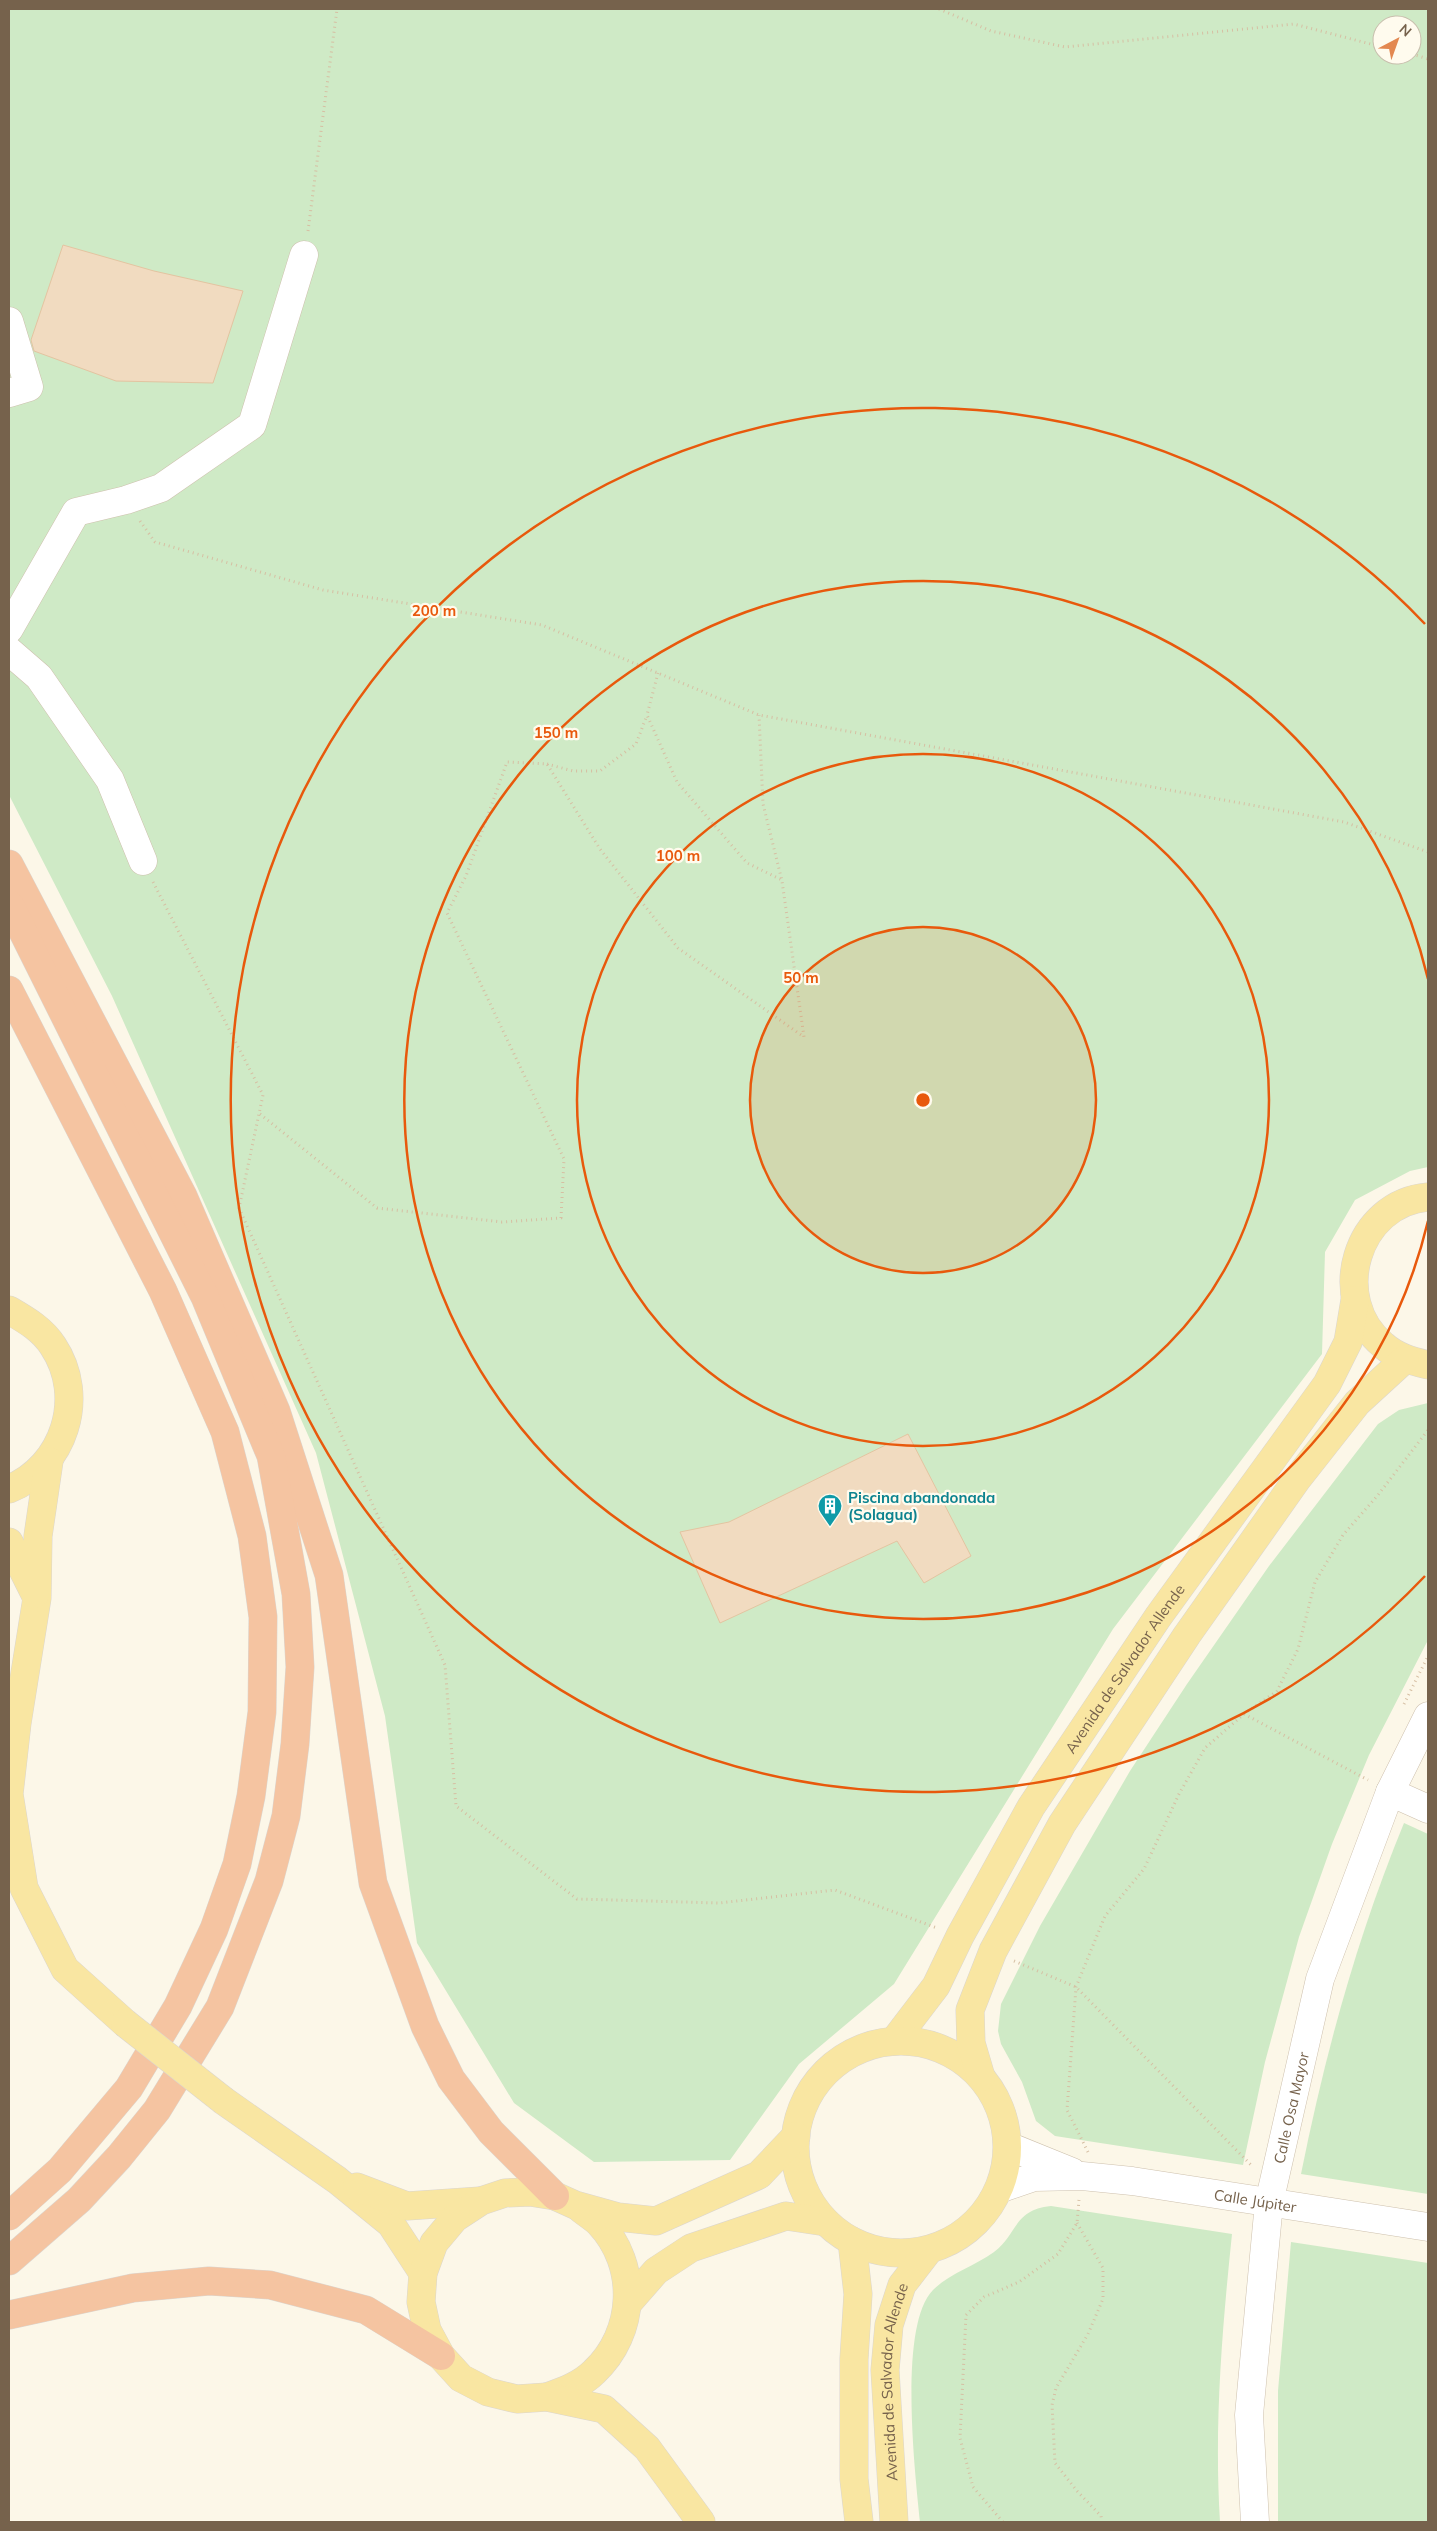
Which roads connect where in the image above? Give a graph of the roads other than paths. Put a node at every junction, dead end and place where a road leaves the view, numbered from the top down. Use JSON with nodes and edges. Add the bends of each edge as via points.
{"nodes":[{"id":1,"x":304,"y":255,"type":"road end"},
{"id":2,"x":9,"y":320,"type":"edge"},
{"id":3,"x":9,"y":393,"type":"edge"},
{"id":4,"x":9,"y":629,"type":"edge"},
{"id":5,"x":9,"y":651,"type":"edge"},
{"id":6,"x":143,"y":861,"type":"road end"},
{"id":7,"x":9,"y":864,"type":"edge"},
{"id":8,"x":9,"y":904,"type":"edge"},
{"id":9,"x":9,"y":990,"type":"edge"},
{"id":10,"x":1428,"y":1197,"type":"edge"},
{"id":11,"x":1355,"y":1300,"type":"junction"},
{"id":12,"x":9,"y":1310,"type":"edge"},
{"id":13,"x":1417,"y":1362,"type":"edge"},
{"id":14,"x":49,"y":1461,"type":"junction"},
{"id":15,"x":9,"y":1489,"type":"edge"},
{"id":16,"x":9,"y":1542,"type":"edge"},
{"id":17,"x":37,"y":1598,"type":"junction"},
{"id":18,"x":1428,"y":1716,"type":"edge"},
{"id":19,"x":1379,"y":1786,"type":"junction"},
{"id":20,"x":1428,"y":1808,"type":"edge"},
{"id":21,"x":894,"y":2041,"type":"junction"},
{"id":22,"x":981,"y":2077,"type":"junction"},
{"id":23,"x":796,"y":2136,"type":"junction"},
{"id":24,"x":1008,"y":2146,"type":"junction"},
{"id":25,"x":1082,"y":2176,"type":"junction"},
{"id":26,"x":337,"y":2180,"type":"junction"},
{"id":27,"x":999,"y":2189,"type":"junction"},
{"id":28,"x":565,"y":2200,"type":"junction"},
{"id":29,"x":481,"y":2201,"type":"junction"},
{"id":30,"x":1269,"y":2202,"type":"junction"},
{"id":31,"x":9,"y":2216,"type":"edge"},
{"id":32,"x":826,"y":2222,"type":"junction"},
{"id":33,"x":1428,"y":2227,"type":"edge"},
{"id":34,"x":852,"y":2241,"type":"junction"},
{"id":35,"x":928,"y":2250,"type":"junction"},
{"id":36,"x":9,"y":2261,"type":"edge"},
{"id":37,"x":422,"y":2273,"type":"junction"},
{"id":38,"x":628,"y":2303,"type":"junction"},
{"id":39,"x":9,"y":2315,"type":"edge"},
{"id":40,"x":440,"y":2356,"type":"junction"},
{"id":41,"x":547,"y":2397,"type":"junction"},
{"id":42,"x":701,"y":2522,"type":"edge"},
{"id":43,"x":859,"y":2522,"type":"edge"},
{"id":44,"x":894,"y":2522,"type":"edge"},
{"id":45,"x":1255,"y":2522,"type":"edge"}],
"edges":[{"from":1,"to":4,"type":"street","via":[[252,424],[161,488],[76,512]]},
{"from":2,"to":3,"type":"street","via":[[29,387]]},
{"from":5,"to":6,"type":"street","via":[[39,677],[110,780]]},
{"from":7,"to":28,"type":"highway","via":[[184,1196],[276,1411],[329,1575],[373,1883],[425,2026],[451,2080],[485,2124]]},
{"from":8,"to":36,"type":"highway","via":[[205,1296],[271,1456],[296,1594],[300,1667],[286,1816],[269,1881],[220,2007],[157,2110],[119,2157],[79,2200]]},
{"from":9,"to":31,"type":"highway","via":[[163,1291],[225,1432],[252,1536],[263,1617],[262,1712],[252,1796],[237,1864],[214,1929],[178,2006],[129,2088],[60,2170]]},
{"from":10,"to":11,"type":"main road","via":[[1393,1208],[1373,1225],[1359,1248],[1353,1274]]},
{"from":11,"to":13,"type":"main road","via":[[1365,1325],[1383,1345]]},
{"from":11,"to":21,"type":"main road","name":"Avenida de Salvador Allende","via":[[1348,1342],[1328,1384],[1158,1617],[1042,1791],[960,1936],[936,1986]]},
{"from":12,"to":14,"type":"main road","via":[[32,1323],[53,1346],[66,1374],[70,1404],[64,1434]]},
{"from":13,"to":22,"type":"main road","via":[[1357,1404],[1298,1478],[1187,1634],[1062,1824],[993,1951],[970,2010],[971,2043]]},
{"from":14,"to":15,"type":"main road","via":[[24,1483]]},
{"from":14,"to":17,"type":"main road","via":[[38,1536]]},
{"from":16,"to":17,"type":"main road"},
{"from":17,"to":26,"type":"main road","bridge":true,"via":[[9,1794],[24,1888],[65,1969],[124,2023],[224,2101]]},
{"from":18,"to":19,"type":"street","name":"Calle Osa Mayor"},
{"from":19,"to":20,"type":"street"},
{"from":19,"to":30,"type":"street","name":"Calle Osa Mayor","via":[[1320,1979]]},
{"from":21,"to":22,"type":"main road","via":[[926,2044],[949,2053]]},
{"from":21,"to":23,"type":"main road","via":[[865,2047],[839,2061],[817,2082],[803,2108]]},
{"from":22,"to":24,"type":"main road","via":[[995,2098],[1004,2121]]},
{"from":23,"to":28,"type":"main road","via":[[759,2175],[656,2221],[618,2217]]},
{"from":23,"to":32,"type":"main road","via":[[797,2167],[808,2197]]},
{"from":24,"to":25,"type":"street","name":"Calle Júpiter"},
{"from":24,"to":27,"type":"main road","via":[[1006,2168]]},
{"from":25,"to":27,"type":"street","name":"Calle Júpiter","via":[[1034,2177]]},
{"from":25,"to":30,"type":"street","name":"Calle Júpiter"},
{"from":26,"to":29,"type":"main road","via":[[407,2206]]},
{"from":26,"to":37,"type":"main road","via":[[392,2224]]},
{"from":27,"to":35,"type":"main road","via":[[983,2216],[958,2238]]},
{"from":28,"to":29,"type":"main road","via":[[530,2192],[505,2193]]},
{"from":28,"to":38,"type":"main road","via":[[599,2223],[616,2246],[626,2274]]},
{"from":29,"to":37,"type":"main road","via":[[454,2218],[434,2243]]},
{"from":30,"to":33,"type":"street","name":"Calle Júpiter"},
{"from":30,"to":45,"type":"street","name":"Calle Osa Mayor","via":[[1250,2415]]},
{"from":32,"to":34,"type":"main road"},
{"from":32,"to":38,"type":"main road","via":[[786,2216],[691,2248],[656,2271]]},
{"from":34,"to":35,"type":"main road","via":[[876,2250],[903,2253]]},
{"from":34,"to":43,"type":"main road","via":[[858,2294],[854,2359],[854,2479]]},
{"from":35,"to":44,"type":"main road","name":"Avenida de Salvador Allende","via":[[902,2285],[889,2325],[885,2370]]},
{"from":37,"to":40,"type":"main road","via":[[421,2302],[427,2330]]},
{"from":38,"to":41,"type":"main road","via":[[623,2329],[594,2373],[572,2388]]},
{"from":39,"to":40,"type":"highway","via":[[133,2288],[209,2281],[270,2285],[366,2310]]},
{"from":40,"to":41,"type":"main road","via":[[461,2378],[488,2392],[517,2399]]},
{"from":41,"to":42,"type":"main road","via":[[604,2409],[647,2448]]}]}
